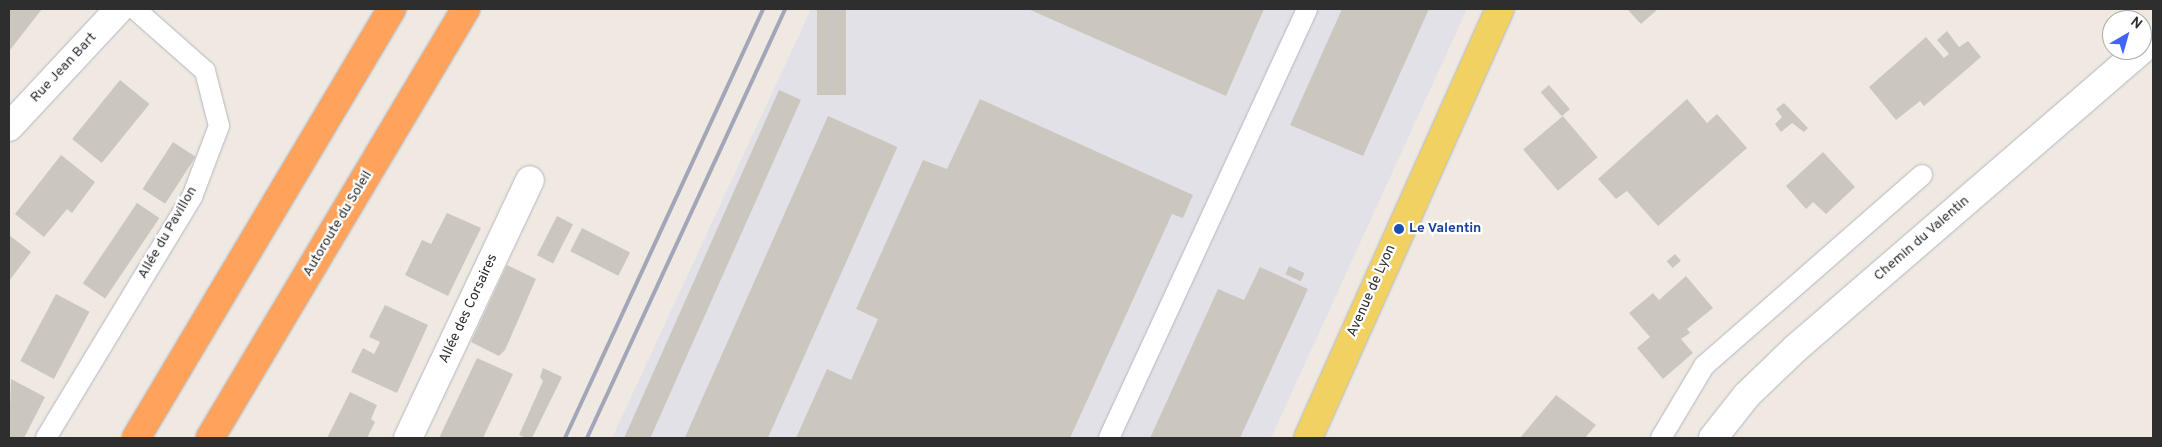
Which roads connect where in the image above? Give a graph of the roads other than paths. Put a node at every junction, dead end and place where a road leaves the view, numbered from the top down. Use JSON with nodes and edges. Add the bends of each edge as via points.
{"nodes":[{"id":1,"x":119,"y":9,"type":"edge"},
{"id":2,"x":135,"y":9,"type":"edge"},
{"id":3,"x":392,"y":9,"type":"edge"},
{"id":4,"x":466,"y":9,"type":"edge"},
{"id":5,"x":1307,"y":9,"type":"edge"},
{"id":6,"x":1500,"y":9,"type":"edge"},
{"id":7,"x":2128,"y":60,"type":"edge"},
{"id":8,"x":9,"y":127,"type":"edge"},
{"id":9,"x":1922,"y":175,"type":"dead end"},
{"id":10,"x":530,"y":180,"type":"dead end"},
{"id":11,"x":46,"y":438,"type":"edge"},
{"id":12,"x":136,"y":438,"type":"edge"},
{"id":13,"x":210,"y":438,"type":"edge"},
{"id":14,"x":408,"y":438,"type":"edge"},
{"id":15,"x":1109,"y":438,"type":"edge"},
{"id":16,"x":1308,"y":438,"type":"edge"},
{"id":17,"x":1660,"y":438,"type":"edge"},
{"id":18,"x":1713,"y":438,"type":"edge"}],
"edges":[{"from":1,"to":8,"type":"street","name":"Rue Jean Bart"},
{"from":2,"to":11,"type":"lane","name":"Allée du Pavillon","via":[[206,71],[219,126],[192,197]]},
{"from":3,"to":12,"type":"highway"},
{"from":4,"to":13,"type":"highway","name":"Autoroute du Soleil"},
{"from":5,"to":15,"type":"lane"},
{"from":6,"to":16,"type":"main road","name":"Avenue de Lyon"},
{"from":7,"to":18,"type":"street","name":"Chemin du Valentin","via":[[1796,348],[1747,395]]},
{"from":9,"to":17,"type":"lane","via":[[1704,366]]},
{"from":10,"to":14,"type":"street","name":"Allée des Corsaires"}]}
